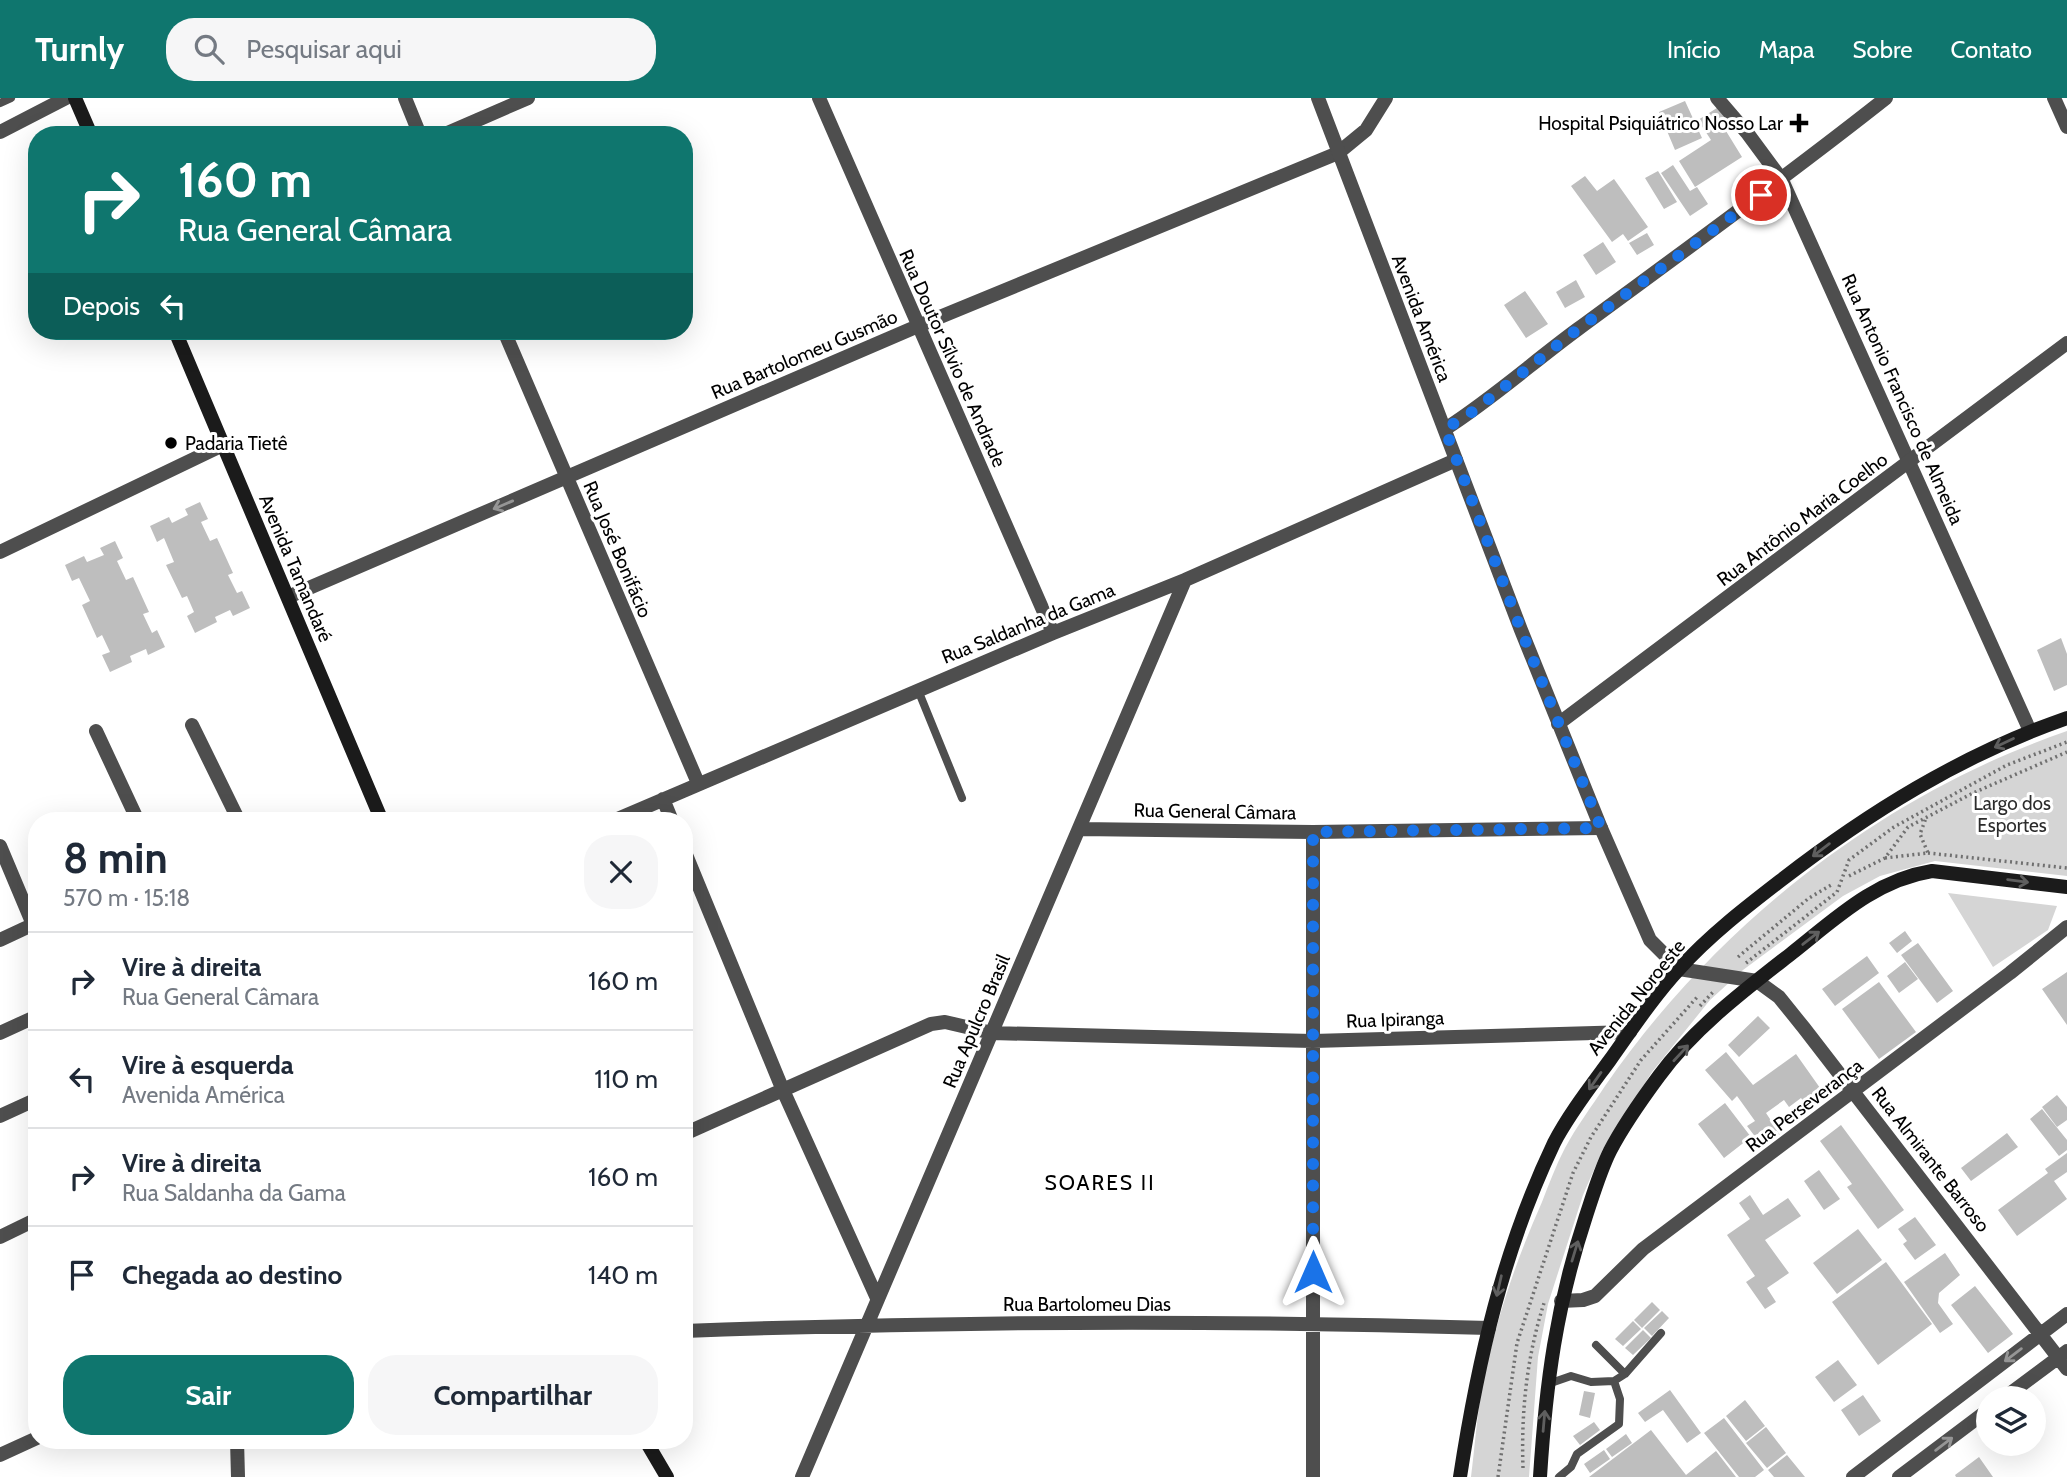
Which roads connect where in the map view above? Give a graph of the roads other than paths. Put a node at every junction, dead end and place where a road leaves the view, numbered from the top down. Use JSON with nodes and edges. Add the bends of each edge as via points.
{"nodes":[{"id":1,"x":11,"y":98,"type":"edge"},
{"id":2,"x":66,"y":98,"type":"edge"},
{"id":3,"x":75,"y":98,"type":"edge"},
{"id":4,"x":405,"y":98,"type":"edge"},
{"id":5,"x":528,"y":98,"type":"edge"},
{"id":6,"x":819,"y":98,"type":"edge"},
{"id":7,"x":1318,"y":98,"type":"edge"},
{"id":8,"x":1386,"y":98,"type":"edge"},
{"id":9,"x":1717,"y":98,"type":"edge"},
{"id":10,"x":1886,"y":98,"type":"edge"},
{"id":11,"x":2054,"y":98,"type":"edge"},
{"id":12,"x":0,"y":103,"type":"edge"},
{"id":13,"x":88,"y":126,"type":"edge"},
{"id":14,"x":416,"y":126,"type":"edge"},
{"id":15,"x":464,"y":126,"type":"edge"},
{"id":16,"x":2067,"y":127,"type":"edge"},
{"id":17,"x":1,"y":129,"type":"edge"},
{"id":18,"x":1338,"y":153,"type":"junction"},
{"id":19,"x":1782,"y":180,"type":"junction"},
{"id":20,"x":918,"y":326,"type":"junction"},
{"id":21,"x":179,"y":340,"type":"edge"},
{"id":22,"x":508,"y":340,"type":"edge"},
{"id":23,"x":2067,"y":343,"type":"edge"},
{"id":24,"x":1445,"y":429,"type":"junction"},
{"id":25,"x":223,"y":445,"type":"junction"},
{"id":26,"x":1456,"y":460,"type":"junction"},
{"id":27,"x":1911,"y":462,"type":"junction"},
{"id":28,"x":566,"y":478,"type":"junction"},
{"id":29,"x":0,"y":552,"type":"edge"},
{"id":30,"x":1185,"y":580,"type":"junction"},
{"id":31,"x":288,"y":597,"type":"junction"},
{"id":32,"x":1053,"y":633,"type":"junction"},
{"id":33,"x":918,"y":690,"type":"junction"},
{"id":34,"x":2067,"y":718,"type":"edge"},
{"id":35,"x":1558,"y":724,"type":"junction"},
{"id":36,"x":192,"y":725,"type":"dead end"},
{"id":37,"x":96,"y":731,"type":"dead end"},
{"id":38,"x":2030,"y":731,"type":"junction"},
{"id":39,"x":698,"y":783,"type":"junction"},
{"id":40,"x":962,"y":798,"type":"dead end"},
{"id":41,"x":663,"y":799,"type":"junction"},
{"id":42,"x":134,"y":812,"type":"edge"},
{"id":43,"x":235,"y":812,"type":"edge"},
{"id":44,"x":378,"y":812,"type":"edge"},
{"id":45,"x":633,"y":812,"type":"edge"},
{"id":46,"x":668,"y":812,"type":"edge"},
{"id":47,"x":1601,"y":828,"type":"junction"},
{"id":48,"x":1080,"y":829,"type":"junction"},
{"id":49,"x":1313,"y":832,"type":"junction"},
{"id":50,"x":0,"y":848,"type":"edge"},
{"id":51,"x":693,"y":872,"type":"edge"},
{"id":52,"x":2067,"y":887,"type":"edge"},
{"id":53,"x":28,"y":913,"type":"edge"},
{"id":54,"x":2067,"y":927,"type":"edge"},
{"id":55,"x":28,"y":931,"type":"edge"},
{"id":56,"x":0,"y":940,"type":"edge"},
{"id":57,"x":1679,"y":969,"type":"junction"},
{"id":58,"x":1757,"y":981,"type":"junction"},
{"id":59,"x":28,"y":1020,"type":"edge"},
{"id":60,"x":1630,"y":1031,"type":"junction"},
{"id":61,"x":992,"y":1032,"type":"junction"},
{"id":62,"x":0,"y":1033,"type":"edge"},
{"id":63,"x":1313,"y":1041,"type":"junction"},
{"id":64,"x":782,"y":1088,"type":"junction"},
{"id":65,"x":1855,"y":1091,"type":"junction"},
{"id":66,"x":28,"y":1103,"type":"edge"},
{"id":67,"x":0,"y":1116,"type":"edge"},
{"id":68,"x":693,"y":1130,"type":"edge"},
{"id":69,"x":28,"y":1223,"type":"edge"},
{"id":70,"x":0,"y":1237,"type":"edge"},
{"id":71,"x":877,"y":1298,"type":"junction"},
{"id":72,"x":1553,"y":1299,"type":"junction"},
{"id":73,"x":2067,"y":1314,"type":"edge"},
{"id":74,"x":1313,"y":1323,"type":"junction"},
{"id":75,"x":866,"y":1324,"type":"junction"},
{"id":76,"x":1489,"y":1328,"type":"junction"},
{"id":77,"x":693,"y":1331,"type":"edge"},
{"id":78,"x":1661,"y":1333,"type":"dead end"},
{"id":79,"x":2041,"y":1334,"type":"junction"},
{"id":80,"x":1596,"y":1345,"type":"dead end"},
{"id":81,"x":2064,"y":1359,"type":"edge"},
{"id":82,"x":1625,"y":1374,"type":"junction"},
{"id":83,"x":1614,"y":1381,"type":"junction"},
{"id":84,"x":1548,"y":1384,"type":"junction"},
{"id":85,"x":2022,"y":1386,"type":"edge"},
{"id":86,"x":1976,"y":1419,"type":"edge"},
{"id":87,"x":28,"y":1442,"type":"edge"},
{"id":88,"x":237,"y":1449,"type":"edge"},
{"id":89,"x":648,"y":1449,"type":"edge"},
{"id":90,"x":651,"y":1449,"type":"edge"},
{"id":91,"x":0,"y":1455,"type":"edge"},
{"id":92,"x":237,"y":1477,"type":"edge"},
{"id":93,"x":657,"y":1477,"type":"edge"},
{"id":94,"x":667,"y":1477,"type":"edge"},
{"id":95,"x":802,"y":1477,"type":"edge"},
{"id":96,"x":1313,"y":1477,"type":"edge"},
{"id":97,"x":1460,"y":1477,"type":"edge"},
{"id":98,"x":1540,"y":1477,"type":"edge"},
{"id":99,"x":1559,"y":1477,"type":"edge"},
{"id":100,"x":1853,"y":1477,"type":"edge"},
{"id":101,"x":1899,"y":1477,"type":"edge"}],
"edges":[{"from":1,"to":12,"type":"lane"},
{"from":2,"to":17,"type":"street"},
{"from":3,"to":13,"type":"main road"},
{"from":4,"to":14,"type":"street"},
{"from":5,"to":15,"type":"street"},
{"from":6,"to":20,"type":"street","name":"Rua Doutor Sílvio de Andrade"},
{"from":7,"to":18,"type":"street","name":"Avenida América"},
{"from":8,"to":18,"type":"street","name":"Rua Bartolomeu Gusmão","via":[[1366,130]]},
{"from":9,"to":19,"type":"street","name":"Rua Antonio Francisco de Almeida"},
{"from":10,"to":19,"type":"street"},
{"from":11,"to":16,"type":"street"},
{"from":18,"to":20,"type":"street","name":"Rua Bartolomeu Gusmão"},
{"from":18,"to":24,"type":"street","name":"Avenida América"},
{"from":19,"to":24,"type":"street"},
{"from":19,"to":27,"type":"street","name":"Rua Antonio Francisco de Almeida"},
{"from":20,"to":28,"type":"street","name":"Rua Bartolomeu Gusmão"},
{"from":20,"to":32,"type":"street","name":"Rua Doutor Sílvio de Andrade"},
{"from":21,"to":25,"type":"main road","name":"Avenida Tamandaré"},
{"from":22,"to":28,"type":"street","name":"Rua José Bonifácio"},
{"from":23,"to":27,"type":"street","name":"Rua Antônio Maria Coelho"},
{"from":24,"to":26,"type":"street","name":"Avenida América"},
{"from":25,"to":29,"type":"street"},
{"from":25,"to":31,"type":"main road","name":"Avenida Tamandaré"},
{"from":26,"to":30,"type":"street","name":"Rua Saldanha da Gama"},
{"from":26,"to":35,"type":"street","name":"Avenida América"},
{"from":27,"to":35,"type":"street","name":"Rua Antônio Maria Coelho"},
{"from":27,"to":38,"type":"street","name":"Rua Antonio Francisco de Almeida"},
{"from":28,"to":31,"type":"street","name":"Rua Bartolomeu Gusmão","one_way":true},
{"from":28,"to":39,"type":"street","name":"Rua José Bonifácio"},
{"from":30,"to":32,"type":"street","name":"Rua Saldanha da Gama"},
{"from":30,"to":48,"type":"street","name":"Rua Apulcro Brasil"},
{"from":31,"to":44,"type":"main road","name":"Avenida Tamandaré"},
{"from":32,"to":33,"type":"street","name":"Rua Saldanha da Gama"},
{"from":33,"to":39,"type":"street","name":"Rua Saldanha da Gama"},
{"from":33,"to":40,"type":"lane"},
{"from":34,"to":38,"type":"main road","name":"Avenida Noroeste"},
{"from":35,"to":47,"type":"street","name":"Avenida América"},
{"from":36,"to":43,"type":"street"},
{"from":37,"to":42,"type":"street"},
{"from":38,"to":57,"type":"main road","name":"Avenida Noroeste","one_way":true,"via":[[1934,776],[1837,838],[1747,907]]},
{"from":39,"to":41,"type":"street","name":"Rua Saldanha da Gama"},
{"from":41,"to":45,"type":"street","name":"Rua Saldanha da Gama"},
{"from":41,"to":46,"type":"street"},
{"from":47,"to":49,"type":"street","name":"Rua General Câmara"},
{"from":47,"to":57,"type":"street","name":"Avenida América","via":[[1650,940]]},
{"from":48,"to":49,"type":"street","name":"Rua General Câmara"},
{"from":48,"to":61,"type":"street","name":"Rua Apulcro Brasil"},
{"from":49,"to":63,"type":"street"},
{"from":50,"to":53,"type":"street"},
{"from":51,"to":64,"type":"street"},
{"from":58,"to":52,"type":"main road","one_way":true,"via":[[1855,903],[1912,874],[1946,871]]},
{"from":54,"to":65,"type":"street","name":"Rua Perseverança"},
{"from":55,"to":56,"type":"street"},
{"from":57,"to":58,"type":"street"},
{"from":57,"to":60,"type":"main road","name":"Avenida Noroeste"},
{"from":58,"to":65,"type":"street","name":"Rua Almirante Barroso","via":[[1779,997]]},
{"from":72,"to":58,"type":"main road","one_way":true,"via":[[1609,1152],[1661,1074]]},
{"from":59,"to":62,"type":"street"},
{"from":60,"to":63,"type":"street","name":"Rua Ipiranga"},
{"from":60,"to":76,"type":"main road","name":"Avenida Noroeste","one_way":true,"via":[[1556,1141],[1518,1225]]},
{"from":61,"to":63,"type":"street","name":"Rua Ipiranga"},
{"from":61,"to":64,"type":"street","name":"Rua Ipiranga","via":[[945,1022],[931,1024]]},
{"from":61,"to":71,"type":"street","name":"Rua Apulcro Brasil"},
{"from":63,"to":74,"type":"street"},
{"from":64,"to":68,"type":"street","name":"Rua Ipiranga"},
{"from":64,"to":71,"type":"street"},
{"from":65,"to":72,"type":"street","name":"Rua Perseverança","via":[[1643,1249],[1595,1296]]},
{"from":65,"to":79,"type":"street","name":"Rua Almirante Barroso"},
{"from":66,"to":67,"type":"street"},
{"from":69,"to":70,"type":"street"},
{"from":71,"to":75,"type":"street","name":"Rua Apulcro Brasil"},
{"from":72,"to":84,"type":"main road"},
{"from":73,"to":79,"type":"street"},
{"from":74,"to":75,"type":"street","name":"Rua Bartolomeu Dias"},
{"from":74,"to":76,"type":"street","name":"Rua Bartolomeu Dias"},
{"from":74,"to":96,"type":"street"},
{"from":75,"to":77,"type":"street","name":"Rua Bartolomeu Dias"},
{"from":75,"to":95,"type":"street","name":"Rua Apulcro Brasil"},
{"from":76,"to":97,"type":"main road","name":"Avenida Noroeste","via":[[1473,1391]]},
{"from":78,"to":82,"type":"lane"},
{"from":79,"to":81,"type":"street","name":"Rua Almirante Barroso"},
{"from":79,"to":100,"type":"street","one_way":true},
{"from":80,"to":82,"type":"lane"},
{"from":81,"to":85,"type":"street"},
{"from":82,"to":83,"type":"lane"},
{"from":83,"to":84,"type":"lane","via":[[1591,1382],[1571,1376]]},
{"from":83,"to":99,"type":"lane","via":[[1620,1399],[1619,1424],[1577,1454]]},
{"from":98,"to":84,"type":"main road","one_way":true},
{"from":101,"to":86,"type":"street","one_way":true},
{"from":87,"to":91,"type":"street"},
{"from":88,"to":92,"type":"street"},
{"from":89,"to":93,"type":"main road"},
{"from":90,"to":94,"type":"main road"}]}
